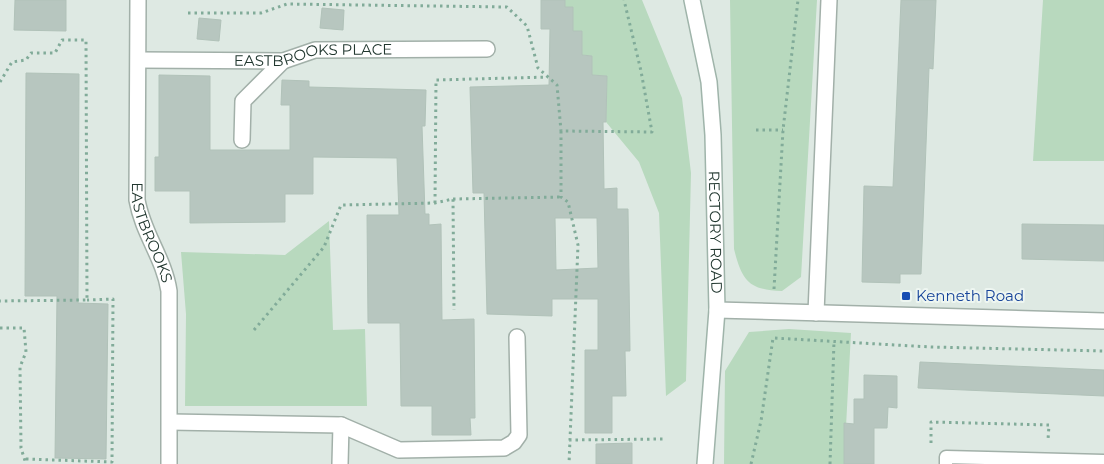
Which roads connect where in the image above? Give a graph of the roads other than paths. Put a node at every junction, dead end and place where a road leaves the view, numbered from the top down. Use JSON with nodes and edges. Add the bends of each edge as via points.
{"nodes":[{"id":1,"x":138,"y":0,"type":"edge"},
{"id":2,"x":692,"y":0,"type":"edge"},
{"id":3,"x":830,"y":0,"type":"edge"},
{"id":4,"x":487,"y":49,"type":"dead end"},
{"id":5,"x":139,"y":60,"type":"junction"},
{"id":6,"x":283,"y":61,"type":"junction"},
{"id":7,"x":242,"y":140,"type":"dead end"},
{"id":8,"x":717,"y":310,"type":"junction"},
{"id":9,"x":816,"y":313,"type":"junction"},
{"id":10,"x":1104,"y":321,"type":"edge"},
{"id":11,"x":517,"y":337,"type":"dead end"},
{"id":12,"x":170,"y":422,"type":"junction"},
{"id":13,"x":341,"y":425,"type":"junction"},
{"id":14,"x":1104,"y":461,"type":"edge"},
{"id":15,"x":1066,"y":462,"type":"edge"},
{"id":16,"x":169,"y":464,"type":"edge"},
{"id":17,"x":340,"y":464,"type":"edge"},
{"id":18,"x":705,"y":464,"type":"edge"},
{"id":19,"x":946,"y":464,"type":"edge"}],
"edges":[{"from":1,"to":5,"type":"street","name":"EASTBROOKS"},
{"from":2,"to":8,"type":"street","name":"RECTORY ROAD","via":[[709,82]]},
{"from":3,"to":9,"type":"street"},
{"from":4,"to":6,"type":"street","name":"EASTBROOKS PLACE","via":[[315,50]]},
{"from":5,"to":6,"type":"street","name":"EASTBROOKS PLACE"},
{"from":5,"to":12,"type":"street","name":"EASTBROOKS","via":[[137,200],[144,230],[167,278]]},
{"from":6,"to":7,"type":"street","via":[[243,101]]},
{"from":8,"to":9,"type":"street"},
{"from":8,"to":18,"type":"street","name":"RECTORY ROAD"},
{"from":9,"to":10,"type":"street"},
{"from":11,"to":13,"type":"street","via":[[519,435],[504,448],[399,450]]},
{"from":12,"to":13,"type":"street"},
{"from":12,"to":16,"type":"street","name":"EASTBROOKS"},
{"from":13,"to":17,"type":"street"},
{"from":14,"to":15,"type":"lane"},
{"from":15,"to":19,"type":"lane","via":[[946,457]]}]}
